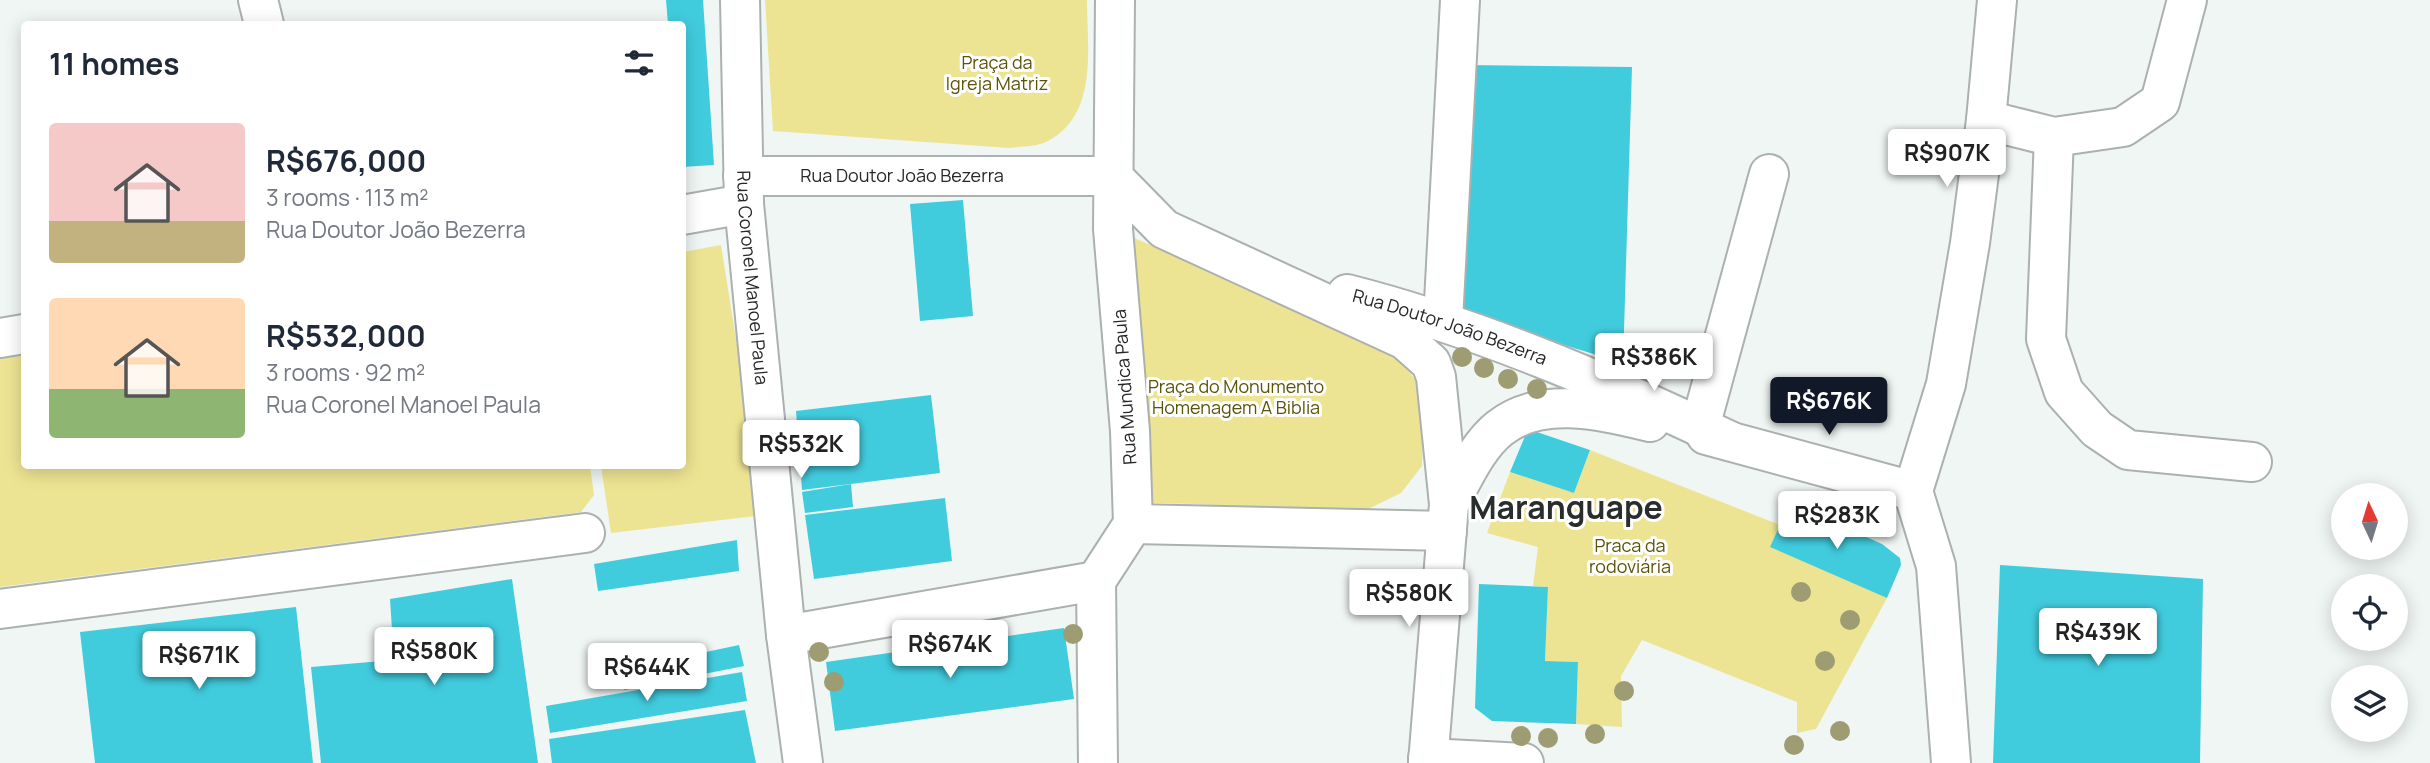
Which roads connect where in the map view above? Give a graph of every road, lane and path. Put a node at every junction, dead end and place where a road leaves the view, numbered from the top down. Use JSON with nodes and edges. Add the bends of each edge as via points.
{"nodes":[{"id":1,"x":258,"y":0,"type":"edge"},
{"id":2,"x":740,"y":0,"type":"edge"},
{"id":3,"x":1115,"y":0,"type":"edge"},
{"id":4,"x":1460,"y":0,"type":"edge"},
{"id":5,"x":1997,"y":0,"type":"edge"},
{"id":6,"x":2188,"y":0,"type":"edge"},
{"id":7,"x":263,"y":21,"type":"edge"},
{"id":8,"x":1986,"y":120,"type":"junction"},
{"id":9,"x":2054,"y":137,"type":"junction"},
{"id":10,"x":1769,"y":174,"type":"dead end"},
{"id":11,"x":1112,"y":176,"type":"junction"},
{"id":12,"x":743,"y":190,"type":"junction"},
{"id":13,"x":686,"y":213,"type":"edge"},
{"id":14,"x":1164,"y":229,"type":"junction"},
{"id":15,"x":1443,"y":321,"type":"junction"},
{"id":16,"x":21,"y":334,"type":"edge"},
{"id":17,"x":0,"y":338,"type":"edge"},
{"id":18,"x":1715,"y":434,"type":"junction"},
{"id":19,"x":2252,"y":462,"type":"dead end"},
{"id":20,"x":1913,"y":491,"type":"junction"},
{"id":21,"x":1448,"y":517,"type":"junction"},
{"id":22,"x":1133,"y":524,"type":"junction"},
{"id":23,"x":585,"y":533,"type":"dead end"},
{"id":24,"x":1096,"y":582,"type":"junction"},
{"id":25,"x":0,"y":609,"type":"edge"},
{"id":26,"x":786,"y":635,"type":"junction"},
{"id":27,"x":1428,"y":760,"type":"edge"},
{"id":28,"x":803,"y":763,"type":"edge"},
{"id":29,"x":1098,"y":763,"type":"edge"},
{"id":30,"x":1524,"y":763,"type":"edge"},
{"id":31,"x":1951,"y":763,"type":"edge"}],
"edges":[{"from":1,"to":7,"type":"street"},
{"from":2,"to":12,"type":"street","name":"Rua Coronel Manoel Paula"},
{"from":3,"to":11,"type":"street","name":"Rua Mundica Paula"},
{"from":4,"to":15,"type":"street"},
{"from":5,"to":8,"type":"street"},
{"from":6,"to":9,"type":"street","via":[[2160,103],[2123,127]]},
{"from":8,"to":9,"type":"street"},
{"from":8,"to":20,"type":"street","via":[[1946,384]]},
{"from":9,"to":19,"type":"street","via":[[2046,339],[2064,392],[2097,429],[2128,450]]},
{"from":10,"to":18,"type":"street"},
{"from":11,"to":12,"type":"street","name":"Rua Doutor João Bezerra"},
{"from":11,"to":14,"type":"street","name":"Rua Doutor João Bezerra"},
{"from":11,"to":22,"type":"street","name":"Rua Mundica Paula"},
{"from":12,"to":13,"type":"street","name":"Rua Doutor João Bezerra"},
{"from":12,"to":26,"type":"street","name":"Rua Coronel Manoel Paula"},
{"from":14,"to":15,"type":"street","name":"Rua Doutor João Bezerra","via":[[1344,293]]},
{"from":14,"to":21,"type":"street","name":"Rua Doutor João Bezerra","via":[[1405,340],[1431,363]]},
{"from":15,"to":18,"type":"street","name":"Rua Doutor João Bezerra","via":[[1524,349]]},
{"from":16,"to":17,"type":"street"},
{"from":18,"to":20,"type":"street","name":"Rua Doutor João Bezerra"},
{"from":18,"to":21,"type":"street","name":"Rua Doutor João Bezerra","via":[[1566,408],[1529,414],[1500,428],[1476,456]]},
{"from":20,"to":31,"type":"street","via":[[1936,566]]},
{"from":21,"to":22,"type":"street"},
{"from":21,"to":27,"type":"street"},
{"from":22,"to":24,"type":"street"},
{"from":23,"to":25,"type":"street"},
{"from":24,"to":26,"type":"street"},
{"from":24,"to":29,"type":"street"},
{"from":26,"to":28,"type":"street","name":"Rua Coronel Manoel Paula"},
{"from":27,"to":30,"type":"street"}]}
